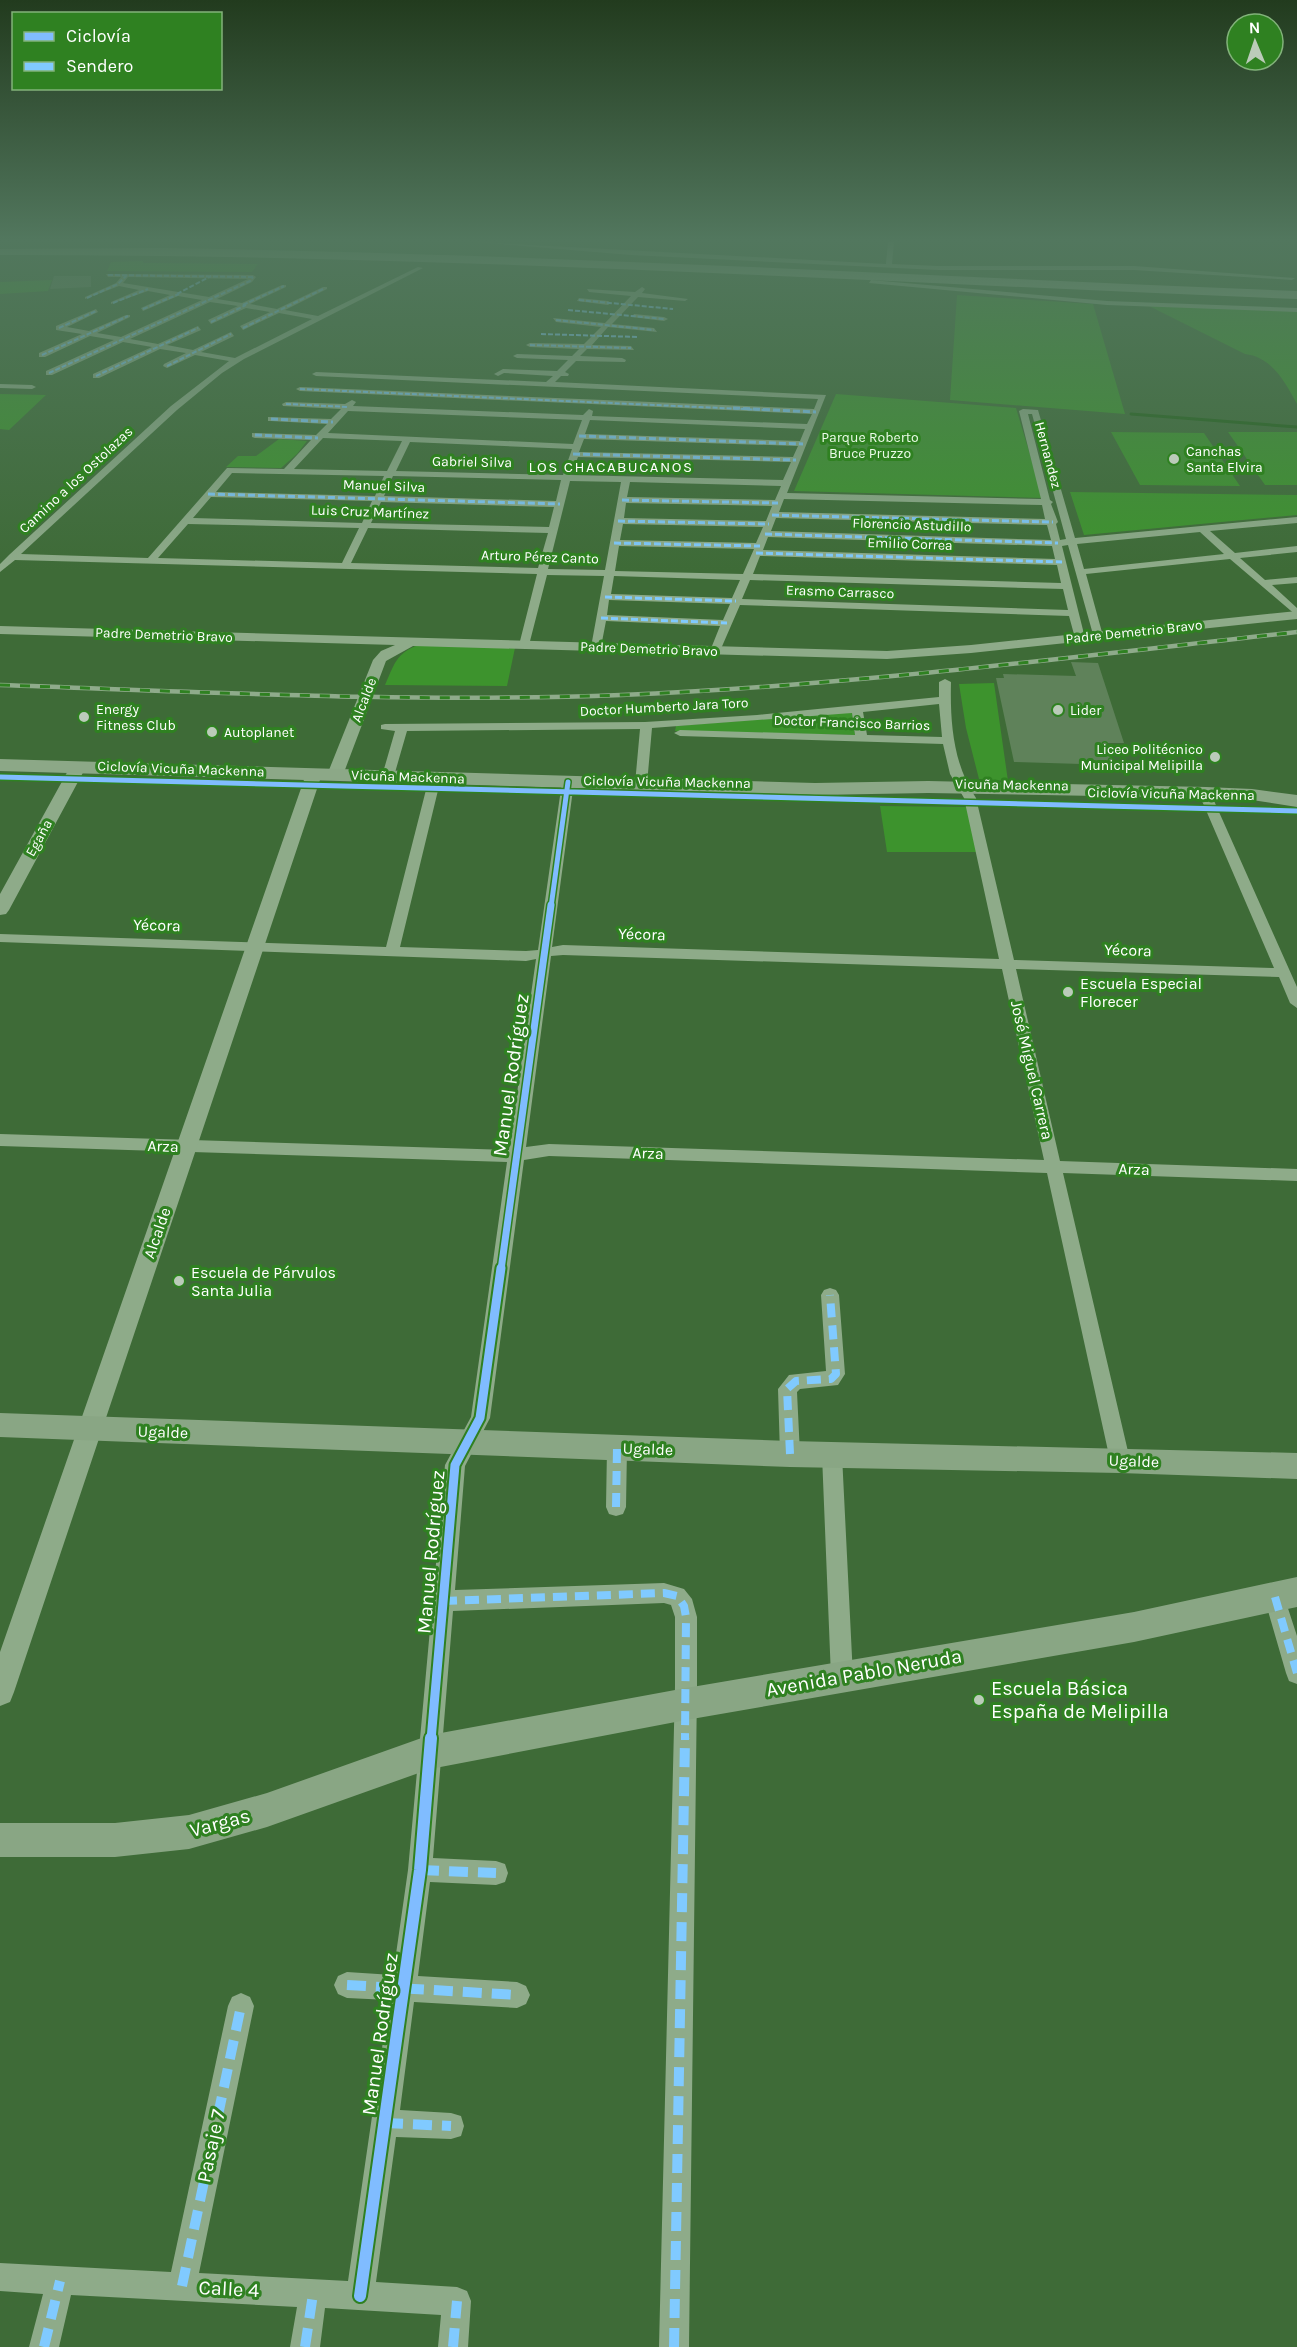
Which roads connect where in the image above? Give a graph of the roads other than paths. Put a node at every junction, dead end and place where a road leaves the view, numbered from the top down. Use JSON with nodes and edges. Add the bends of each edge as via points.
{"nodes":[{"id":1,"x":50,"y":352,"type":"edge"},
{"id":2,"x":99,"y":352,"type":"edge"},
{"id":3,"x":147,"y":352,"type":"edge"},
{"id":4,"x":186,"y":352,"type":"edge"},
{"id":5,"x":196,"y":352,"type":"edge"},
{"id":6,"x":252,"y":352,"type":"edge"},
{"id":7,"x":579,"y":352,"type":"edge"},
{"id":8,"x":193,"y":353,"type":"junction"},
{"id":9,"x":42,"y":355,"type":"dead end"},
{"id":10,"x":517,"y":356,"type":"dead end"},
{"id":11,"x":573,"y":358,"type":"junction"},
{"id":12,"x":235,"y":360,"type":"junction"},
{"id":13,"x":622,"y":360,"type":"dead end"},
{"id":14,"x":167,"y":366,"type":"dead end"},
{"id":15,"x":49,"y":374,"type":"dead end"},
{"id":16,"x":316,"y":374,"type":"dead end"},
{"id":17,"x":556,"y":375,"type":"junction"},
{"id":18,"x":578,"y":375,"type":"dead end"},
{"id":19,"x":96,"y":376,"type":"dead end"},
{"id":20,"x":376,"y":377,"type":"junction"},
{"id":21,"x":603,"y":382,"type":"junction"},
{"id":22,"x":548,"y":385,"type":"junction"},
{"id":23,"x":0,"y":386,"type":"edge"},
{"id":24,"x":32,"y":387,"type":"dead end"},
{"id":25,"x":300,"y":389,"type":"dead end"},
{"id":26,"x":362,"y":392,"type":"junction"},
{"id":27,"x":592,"y":402,"type":"junction"},
{"id":28,"x":286,"y":404,"type":"dead end"},
{"id":29,"x":347,"y":408,"type":"junction"},
{"id":30,"x":816,"y":412,"type":"junction"},
{"id":31,"x":271,"y":419,"type":"dead end"},
{"id":32,"x":586,"y":419,"type":"junction"},
{"id":33,"x":333,"y":422,"type":"junction"},
{"id":34,"x":810,"y":427,"type":"junction"},
{"id":35,"x":255,"y":435,"type":"dead end"},
{"id":36,"x":320,"y":436,"type":"junction"},
{"id":37,"x":579,"y":436,"type":"junction"},
{"id":38,"x":407,"y":439,"type":"junction"},
{"id":39,"x":803,"y":444,"type":"junction"},
{"id":40,"x":574,"y":451,"type":"junction"},
{"id":41,"x":796,"y":460,"type":"junction"},
{"id":42,"x":287,"y":471,"type":"junction"},
{"id":43,"x":390,"y":474,"type":"junction"},
{"id":44,"x":566,"y":478,"type":"junction"},
{"id":45,"x":626,"y":479,"type":"junction"},
{"id":46,"x":786,"y":483,"type":"junction"},
{"id":47,"x":208,"y":494,"type":"junction"},
{"id":48,"x":378,"y":499,"type":"junction"},
{"id":49,"x":890,"y":499,"type":"junction"},
{"id":50,"x":622,"y":500,"type":"junction"},
{"id":51,"x":779,"y":500,"type":"junction"},
{"id":52,"x":1048,"y":502,"type":"junction"},
{"id":53,"x":560,"y":504,"type":"junction"},
{"id":54,"x":892,"y":518,"type":"junction"},
{"id":55,"x":185,"y":520,"type":"junction"},
{"id":56,"x":1297,"y":520,"type":"edge"},
{"id":57,"x":618,"y":521,"type":"junction"},
{"id":58,"x":1053,"y":522,"type":"junction"},
{"id":59,"x":769,"y":524,"type":"junction"},
{"id":60,"x":365,"y":525,"type":"junction"},
{"id":61,"x":1202,"y":529,"type":"junction"},
{"id":62,"x":553,"y":530,"type":"junction"},
{"id":63,"x":894,"y":538,"type":"junction"},
{"id":64,"x":1071,"y":542,"type":"junction"},
{"id":65,"x":614,"y":543,"type":"junction"},
{"id":66,"x":1058,"y":543,"type":"junction"},
{"id":67,"x":1297,"y":549,"type":"edge"},
{"id":68,"x":758,"y":550,"type":"junction"},
{"id":69,"x":12,"y":557,"type":"junction"},
{"id":70,"x":1233,"y":557,"type":"junction"},
{"id":71,"x":896,"y":558,"type":"junction"},
{"id":72,"x":152,"y":559,"type":"junction"},
{"id":73,"x":1062,"y":562,"type":"junction"},
{"id":74,"x":346,"y":564,"type":"junction"},
{"id":75,"x":0,"y":569,"type":"edge"},
{"id":76,"x":543,"y":570,"type":"junction"},
{"id":77,"x":609,"y":572,"type":"junction"},
{"id":78,"x":1080,"y":572,"type":"junction"},
{"id":79,"x":747,"y":576,"type":"junction"},
{"id":80,"x":1297,"y":580,"type":"edge"},
{"id":81,"x":899,"y":581,"type":"junction"},
{"id":82,"x":1263,"y":583,"type":"junction"},
{"id":83,"x":1068,"y":586,"type":"junction"},
{"id":84,"x":605,"y":597,"type":"junction"},
{"id":85,"x":736,"y":601,"type":"junction"},
{"id":86,"x":1075,"y":613,"type":"junction"},
{"id":87,"x":1297,"y":614,"type":"edge"},
{"id":88,"x":601,"y":618,"type":"junction"},
{"id":89,"x":727,"y":622,"type":"junction"},
{"id":90,"x":0,"y":630,"type":"edge"},
{"id":91,"x":1098,"y":636,"type":"junction"},
{"id":92,"x":1080,"y":638,"type":"junction"},
{"id":93,"x":377,"y":641,"type":"junction"},
{"id":94,"x":412,"y":643,"type":"junction"},
{"id":95,"x":524,"y":645,"type":"junction"},
{"id":96,"x":596,"y":647,"type":"junction"},
{"id":97,"x":715,"y":651,"type":"junction"},
{"id":98,"x":945,"y":682,"type":"dead end"},
{"id":99,"x":944,"y":700,"type":"junction"},
{"id":100,"x":857,"y":709,"type":"junction"},
{"id":101,"x":385,"y":727,"type":"dead end"},
{"id":102,"x":402,"y":727,"type":"junction"},
{"id":103,"x":645,"y":728,"type":"junction"},
{"id":104,"x":862,"y":739,"type":"junction"},
{"id":105,"x":949,"y":741,"type":"junction"},
{"id":106,"x":0,"y":765,"type":"edge"},
{"id":107,"x":78,"y":767,"type":"junction"},
{"id":108,"x":325,"y":775,"type":"junction"},
{"id":109,"x":388,"y":777,"type":"junction"},
{"id":110,"x":435,"y":778,"type":"junction"},
{"id":111,"x":568,"y":782,"type":"junction"},
{"id":112,"x":641,"y":784,"type":"junction"},
{"id":113,"x":965,"y":793,"type":"junction"},
{"id":114,"x":1206,"y":798,"type":"junction"},
{"id":115,"x":1297,"y":801,"type":"edge"},
{"id":116,"x":0,"y":910,"type":"edge"},
{"id":117,"x":0,"y":938,"type":"edge"},
{"id":118,"x":255,"y":947,"type":"junction"},
{"id":119,"x":392,"y":951,"type":"junction"},
{"id":120,"x":545,"y":953,"type":"junction"},
{"id":121,"x":1008,"y":964,"type":"junction"},
{"id":122,"x":1284,"y":973,"type":"junction"},
{"id":123,"x":1297,"y":1003,"type":"edge"},
{"id":124,"x":0,"y":1140,"type":"edge"},
{"id":125,"x":187,"y":1147,"type":"junction"},
{"id":126,"x":517,"y":1155,"type":"junction"},
{"id":127,"x":1054,"y":1167,"type":"junction"},
{"id":128,"x":1297,"y":1175,"type":"edge"},
{"id":129,"x":830,"y":1295,"type":"dead end"},
{"id":130,"x":0,"y":1425,"type":"edge"},
{"id":131,"x":90,"y":1429,"type":"junction"},
{"id":132,"x":467,"y":1442,"type":"junction"},
{"id":133,"x":617,"y":1448,"type":"junction"},
{"id":134,"x":790,"y":1454,"type":"junction"},
{"id":135,"x":832,"y":1455,"type":"junction"},
{"id":136,"x":1120,"y":1460,"type":"junction"},
{"id":137,"x":1297,"y":1466,"type":"edge"},
{"id":138,"x":616,"y":1508,"type":"dead end"},
{"id":139,"x":1286,"y":1594,"type":"edge"},
{"id":140,"x":443,"y":1600,"type":"junction"},
{"id":141,"x":1297,"y":1673,"type":"edge"},
{"id":142,"x":842,"y":1677,"type":"junction"},
{"id":143,"x":0,"y":1692,"type":"edge"},
{"id":144,"x":686,"y":1704,"type":"junction"},
{"id":145,"x":430,"y":1752,"type":"junction"},
{"id":146,"x":0,"y":1840,"type":"edge"},
{"id":147,"x":420,"y":1870,"type":"junction"},
{"id":148,"x":496,"y":1873,"type":"dead end"},
{"id":149,"x":347,"y":1985,"type":"dead end"},
{"id":150,"x":403,"y":1988,"type":"junction"},
{"id":151,"x":517,"y":1995,"type":"dead end"},
{"id":152,"x":241,"y":2006,"type":"dead end"},
{"id":153,"x":384,"y":2123,"type":"junction"},
{"id":154,"x":451,"y":2126,"type":"dead end"},
{"id":155,"x":0,"y":2277,"type":"edge"},
{"id":156,"x":60,"y":2281,"type":"junction"},
{"id":157,"x":182,"y":2286,"type":"junction"},
{"id":158,"x":314,"y":2294,"type":"junction"},
{"id":159,"x":360,"y":2296,"type":"junction"},
{"id":160,"x":44,"y":2347,"type":"edge"},
{"id":161,"x":305,"y":2347,"type":"edge"},
{"id":162,"x":453,"y":2347,"type":"edge"},
{"id":163,"x":674,"y":2347,"type":"edge"}],
"edges":[{"from":1,"to":9,"type":"street"},
{"from":2,"to":15,"type":"street"},
{"from":3,"to":19,"type":"street"},
{"from":4,"to":8,"type":"street"},
{"from":5,"to":8,"type":"street"},
{"from":6,"to":12,"type":"street","name":"Camino a los Ostolazas"},
{"from":7,"to":11,"type":"street"},
{"from":8,"to":12,"type":"street"},
{"from":8,"to":14,"type":"street"},
{"from":10,"to":11,"type":"street"},
{"from":11,"to":13,"type":"street"},
{"from":11,"to":17,"type":"street"},
{"from":12,"to":69,"type":"street","name":"Camino a los Ostolazas","via":[[174,408]]},
{"from":16,"to":20,"type":"street"},
{"from":17,"to":17,"type":"street","via":[[503,371],[498,374]]},
{"from":17,"to":18,"type":"street"},
{"from":17,"to":21,"type":"street"},
{"from":17,"to":22,"type":"street"},
{"from":20,"to":22,"type":"street"},
{"from":20,"to":26,"type":"street"},
{"from":21,"to":22,"type":"street"},
{"from":21,"to":27,"type":"street"},
{"from":21,"to":30,"type":"street","via":[[823,397]]},
{"from":23,"to":24,"type":"street"},
{"from":25,"to":26,"type":"street"},
{"from":26,"to":27,"type":"street"},
{"from":26,"to":29,"type":"street"},
{"from":27,"to":30,"type":"street"},
{"from":27,"to":32,"type":"street"},
{"from":28,"to":29,"type":"street"},
{"from":29,"to":32,"type":"street"},
{"from":29,"to":33,"type":"street"},
{"from":30,"to":34,"type":"street"},
{"from":31,"to":33,"type":"street"},
{"from":32,"to":34,"type":"street"},
{"from":32,"to":37,"type":"street"},
{"from":33,"to":36,"type":"street"},
{"from":34,"to":39,"type":"street"},
{"from":35,"to":36,"type":"street"},
{"from":36,"to":38,"type":"street"},
{"from":36,"to":42,"type":"street"},
{"from":37,"to":39,"type":"street"},
{"from":37,"to":40,"type":"street"},
{"from":38,"to":40,"type":"street"},
{"from":38,"to":43,"type":"street"},
{"from":39,"to":41,"type":"street"},
{"from":40,"to":41,"type":"street"},
{"from":40,"to":44,"type":"street"},
{"from":41,"to":46,"type":"street"},
{"from":42,"to":43,"type":"street","name":"Gabriel Silva"},
{"from":42,"to":47,"type":"street","name":"Gabriel Silva","via":[[230,470]]},
{"from":43,"to":44,"type":"street","name":"Gabriel Silva"},
{"from":43,"to":48,"type":"street"},
{"from":44,"to":45,"type":"street","name":"Gabriel Silva"},
{"from":44,"to":53,"type":"street"},
{"from":45,"to":46,"type":"street","name":"Gabriel Silva"},
{"from":45,"to":50,"type":"street"},
{"from":46,"to":51,"type":"street"},
{"from":47,"to":48,"type":"street","name":"Manuel Silva"},
{"from":47,"to":55,"type":"street"},
{"from":48,"to":53,"type":"street","name":"Manuel Silva"},
{"from":48,"to":60,"type":"street"},
{"from":49,"to":51,"type":"street"},
{"from":49,"to":52,"type":"street"},
{"from":49,"to":54,"type":"street"},
{"from":50,"to":51,"type":"street"},
{"from":50,"to":57,"type":"street"},
{"from":51,"to":59,"type":"street"},
{"from":52,"to":58,"type":"street","name":"Hernandez"},
{"from":52,"to":64,"type":"street","name":"Hernandez","via":[[1023,411],[1035,412]]},
{"from":53,"to":62,"type":"street"},
{"from":54,"to":58,"type":"street"},
{"from":54,"to":59,"type":"street"},
{"from":54,"to":63,"type":"street"},
{"from":55,"to":60,"type":"street","name":"Luis Cruz Martínez"},
{"from":55,"to":72,"type":"street"},
{"from":56,"to":61,"type":"street","name":"Florencio Astudillo"},
{"from":57,"to":59,"type":"street","name":"Florencio Astudillo"},
{"from":57,"to":65,"type":"street"},
{"from":58,"to":66,"type":"street","name":"Hernandez"},
{"from":59,"to":63,"type":"street","name":"Florencio Astudillo"},
{"from":59,"to":68,"type":"street"},
{"from":60,"to":62,"type":"street","name":"Luis Cruz Martínez"},
{"from":60,"to":74,"type":"street"},
{"from":61,"to":64,"type":"street","name":"Florencio Astudillo"},
{"from":61,"to":70,"type":"street"},
{"from":62,"to":76,"type":"street"},
{"from":63,"to":66,"type":"street","name":"Florencio Astudillo"},
{"from":63,"to":71,"type":"street"},
{"from":64,"to":66,"type":"street","name":"Florencio Astudillo"},
{"from":64,"to":78,"type":"street","name":"Hernandez"},
{"from":65,"to":68,"type":"street","name":"Emilio Correa"},
{"from":65,"to":77,"type":"street"},
{"from":66,"to":73,"type":"street","name":"Hernandez"},
{"from":67,"to":70,"type":"street"},
{"from":68,"to":71,"type":"street","name":"Emilio Correa"},
{"from":68,"to":79,"type":"street"},
{"from":69,"to":72,"type":"street","name":"Arturo Pérez Canto"},
{"from":69,"to":75,"type":"street","name":"Camino a los Ostolazas"},
{"from":70,"to":78,"type":"street"},
{"from":70,"to":82,"type":"street"},
{"from":71,"to":73,"type":"street","name":"Emilio Correa"},
{"from":71,"to":81,"type":"street"},
{"from":72,"to":74,"type":"street","name":"Arturo Pérez Canto"},
{"from":73,"to":83,"type":"street","name":"Hernandez"},
{"from":74,"to":76,"type":"street","name":"Arturo Pérez Canto"},
{"from":76,"to":77,"type":"street","name":"Arturo Pérez Canto"},
{"from":76,"to":95,"type":"street"},
{"from":77,"to":79,"type":"street","name":"Arturo Pérez Canto"},
{"from":77,"to":84,"type":"street"},
{"from":78,"to":91,"type":"street","name":"Hernandez"},
{"from":79,"to":81,"type":"street","name":"Arturo Pérez Canto"},
{"from":79,"to":85,"type":"street"},
{"from":80,"to":82,"type":"street"},
{"from":81,"to":83,"type":"street","name":"Arturo Pérez Canto"},
{"from":82,"to":87,"type":"street"},
{"from":83,"to":86,"type":"street","name":"Hernandez"},
{"from":84,"to":85,"type":"street","name":"Erasmo Carrasco"},
{"from":84,"to":88,"type":"street"},
{"from":85,"to":86,"type":"street","name":"Erasmo Carrasco"},
{"from":85,"to":89,"type":"street"},
{"from":86,"to":92,"type":"street","name":"Hernandez"},
{"from":87,"to":91,"type":"street","name":"Padre Demetrio Bravo"},
{"from":88,"to":89,"type":"street"},
{"from":88,"to":96,"type":"street"},
{"from":89,"to":97,"type":"street"},
{"from":90,"to":93,"type":"street","name":"Padre Demetrio Bravo"},
{"from":91,"to":92,"type":"street","name":"Padre Demetrio Bravo"},
{"from":92,"to":97,"type":"street","name":"Padre Demetrio Bravo","via":[[896,654]]},
{"from":93,"to":94,"type":"street","name":"Padre Demetrio Bravo"},
{"from":93,"to":108,"type":"street","name":"Alcalde"},
{"from":94,"to":95,"type":"street","name":"Padre Demetrio Bravo"},
{"from":94,"to":108,"type":"street","name":"Alcalde","via":[[380,660]]},
{"from":95,"to":96,"type":"street","name":"Padre Demetrio Bravo"},
{"from":96,"to":97,"type":"street","name":"Padre Demetrio Bravo"},
{"from":98,"to":99,"type":"street","name":"José Miguel Carrera"},
{"from":99,"to":100,"type":"street","name":"Doctor Humberto Jara Toro"},
{"from":99,"to":105,"type":"street","name":"José Miguel Carrera"},
{"from":100,"to":103,"type":"street","name":"Doctor Humberto Jara Toro"},
{"from":100,"to":104,"type":"street"},
{"from":101,"to":102,"type":"street","name":"Doctor Humberto Jara Toro"},
{"from":102,"to":103,"type":"street","name":"Doctor Humberto Jara Toro"},
{"from":102,"to":109,"type":"street"},
{"from":103,"to":104,"type":"street","name":"Doctor Francisco Barrios"},
{"from":103,"to":112,"type":"street"},
{"from":104,"to":105,"type":"street","name":"Doctor Francisco Barrios"},
{"from":105,"to":113,"type":"street","name":"José Miguel Carrera"},
{"from":106,"to":107,"type":"main road","name":"Vicuña Mackenna"},
{"from":107,"to":108,"type":"main road","name":"Vicuña Mackenna"},
{"from":107,"to":116,"type":"street","name":"Egaña"},
{"from":108,"to":109,"type":"main road","name":"Vicuña Mackenna"},
{"from":108,"to":118,"type":"street","name":"Alcalde"},
{"from":109,"to":110,"type":"main road","name":"Vicuña Mackenna"},
{"from":110,"to":111,"type":"main road","name":"Vicuña Mackenna"},
{"from":110,"to":119,"type":"street"},
{"from":111,"to":112,"type":"main road","name":"Vicuña Mackenna"},
{"from":111,"to":120,"type":"street","name":"Manuel Rodríguez"},
{"from":112,"to":113,"type":"main road","name":"Vicuña Mackenna","via":[[867,794]]},
{"from":113,"to":114,"type":"main road","name":"Vicuña Mackenna"},
{"from":113,"to":121,"type":"street","name":"José Miguel Carrera"},
{"from":114,"to":115,"type":"main road","name":"Vicuña Mackenna","via":[[1262,804]]},
{"from":114,"to":122,"type":"street"},
{"from":117,"to":118,"type":"street","name":"Yécora"},
{"from":118,"to":119,"type":"street","name":"Yécora"},
{"from":118,"to":125,"type":"street","name":"Alcalde"},
{"from":119,"to":120,"type":"street","name":"Yécora","via":[[526,956]]},
{"from":120,"to":121,"type":"street","name":"Yécora","via":[[563,950]]},
{"from":120,"to":126,"type":"street","name":"Manuel Rodríguez"},
{"from":121,"to":122,"type":"street","name":"Yécora"},
{"from":121,"to":127,"type":"street","name":"José Miguel Carrera"},
{"from":122,"to":123,"type":"street"},
{"from":124,"to":125,"type":"street","name":"Arza"},
{"from":125,"to":126,"type":"street","name":"Arza"},
{"from":125,"to":131,"type":"street","name":"Alcalde"},
{"from":126,"to":127,"type":"street","name":"Arza","via":[[549,1150]]},
{"from":126,"to":132,"type":"street","name":"Manuel Rodríguez","via":[[480,1418]]},
{"from":127,"to":128,"type":"street","name":"Arza"},
{"from":127,"to":136,"type":"street","name":"José Miguel Carrera"},
{"from":129,"to":134,"type":"street","via":[[836,1374],[831,1379],[796,1381],[787,1389]]},
{"from":130,"to":131,"type":"main road","name":"Ugalde"},
{"from":131,"to":132,"type":"main road","name":"Ugalde"},
{"from":131,"to":143,"type":"street","name":"Alcalde"},
{"from":132,"to":133,"type":"main road","name":"Ugalde"},
{"from":132,"to":140,"type":"street","name":"Manuel Rodríguez","via":[[455,1464]]},
{"from":133,"to":134,"type":"main road","name":"Ugalde"},
{"from":133,"to":138,"type":"street"},
{"from":134,"to":135,"type":"main road","name":"Ugalde"},
{"from":135,"to":136,"type":"main road","name":"Ugalde"},
{"from":135,"to":142,"type":"street"},
{"from":136,"to":137,"type":"main road","name":"Ugalde"},
{"from":139,"to":141,"type":"street"},
{"from":139,"to":142,"type":"main road","name":"Avenida Pablo Neruda","via":[[1134,1627]]},
{"from":140,"to":144,"type":"street","via":[[656,1593],[677,1596],[686,1617]]},
{"from":140,"to":145,"type":"street","name":"Manuel Rodríguez"},
{"from":142,"to":144,"type":"main road","name":"Avenida Pablo Neruda"},
{"from":144,"to":145,"type":"main road","name":"Avenida Pablo Neruda"},
{"from":144,"to":163,"type":"street"},
{"from":145,"to":146,"type":"main road","name":"Vargas","via":[[267,1810],[189,1832],[115,1840]]},
{"from":145,"to":147,"type":"street","name":"Manuel Rodríguez"},
{"from":147,"to":148,"type":"street"},
{"from":147,"to":150,"type":"street","name":"Manuel Rodríguez"},
{"from":149,"to":150,"type":"street"},
{"from":150,"to":151,"type":"street"},
{"from":150,"to":153,"type":"street","name":"Manuel Rodríguez"},
{"from":152,"to":157,"type":"street","name":"Pasaje 7"},
{"from":153,"to":154,"type":"street"},
{"from":153,"to":159,"type":"street","name":"Manuel Rodríguez"},
{"from":155,"to":156,"type":"street","name":"Calle 4"},
{"from":156,"to":157,"type":"street","name":"Calle 4"},
{"from":156,"to":160,"type":"street"},
{"from":157,"to":158,"type":"street","name":"Calle 4"},
{"from":158,"to":159,"type":"street","name":"Calle 4"},
{"from":158,"to":161,"type":"street"},
{"from":159,"to":162,"type":"street","name":"Calle 4","via":[[457,2301]]}]}
